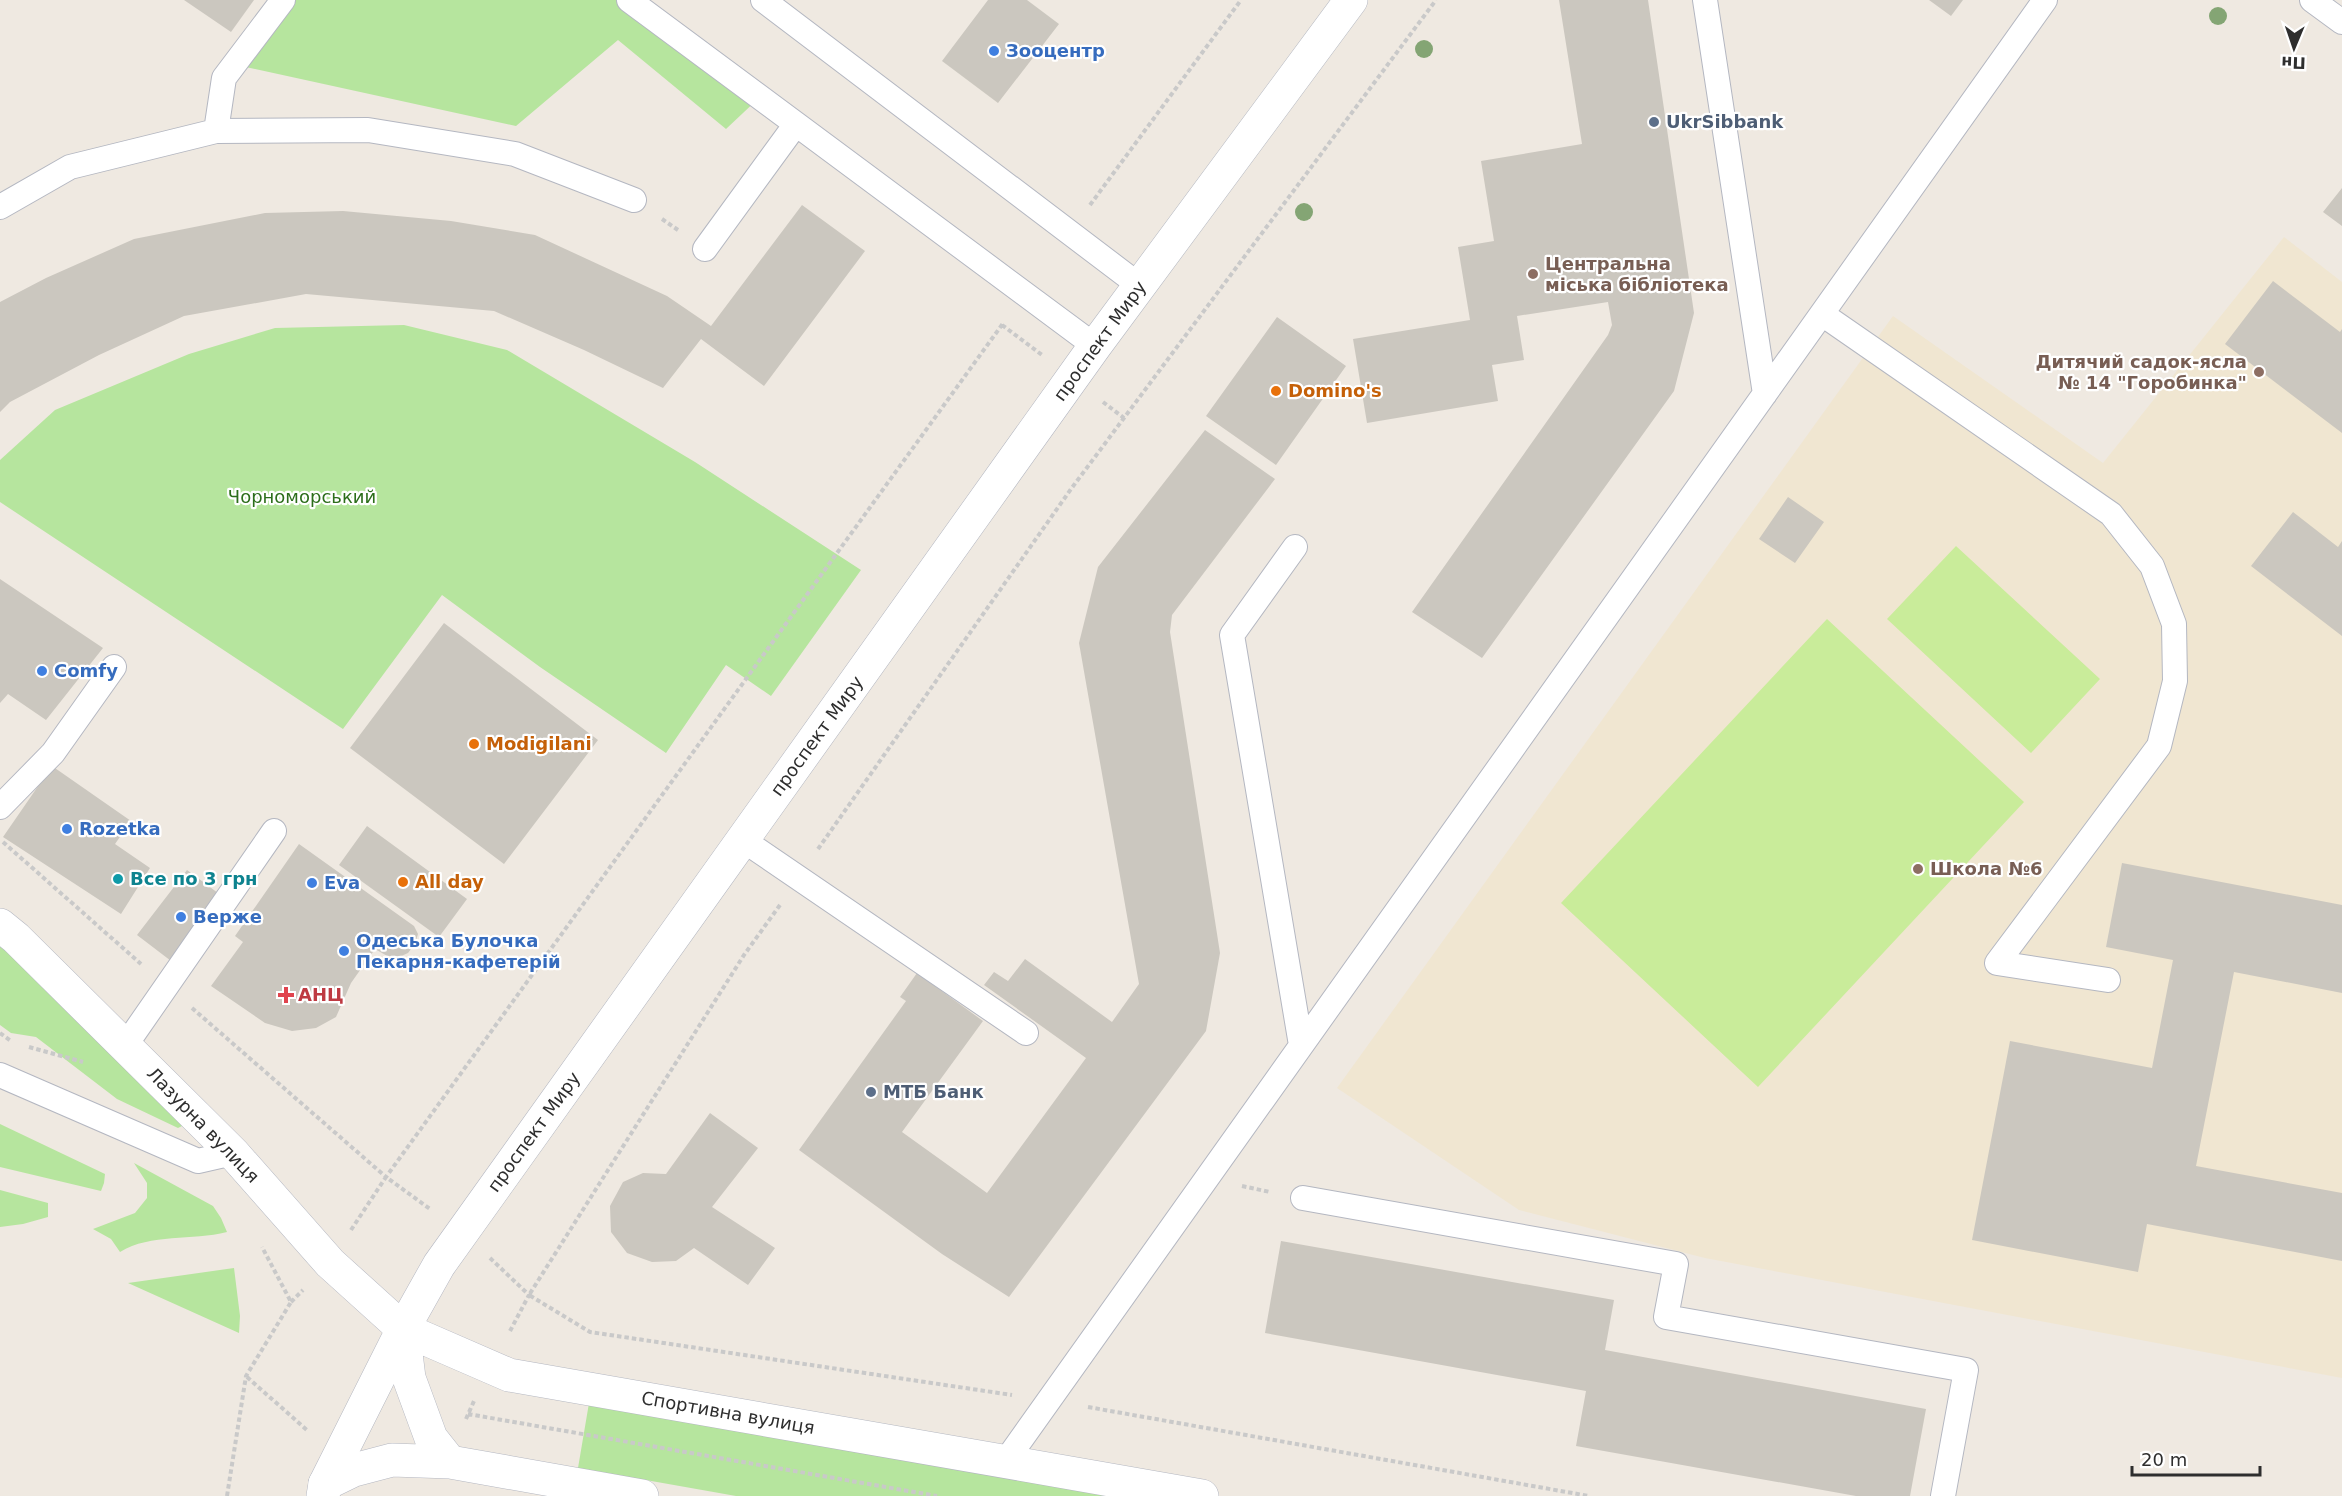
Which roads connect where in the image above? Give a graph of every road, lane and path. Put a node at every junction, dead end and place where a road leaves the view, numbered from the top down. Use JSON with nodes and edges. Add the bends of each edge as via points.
{"nodes":[{"id":1,"x":283,"y":0,"type":"edge"},
{"id":2,"x":629,"y":0,"type":"edge"},
{"id":3,"x":763,"y":0,"type":"edge"},
{"id":4,"x":1241,"y":0,"type":"edge"},
{"id":5,"x":1351,"y":0,"type":"edge"},
{"id":6,"x":1436,"y":0,"type":"edge"},
{"id":7,"x":1705,"y":0,"type":"edge"},
{"id":8,"x":2045,"y":0,"type":"edge"},
{"id":9,"x":2312,"y":0,"type":"edge"},
{"id":10,"x":2342,"y":22,"type":"edge"},
{"id":11,"x":796,"y":124,"type":"junction"},
{"id":12,"x":216,"y":131,"type":"junction"},
{"id":13,"x":634,"y":200,"type":"joint"},
{"id":14,"x":0,"y":207,"type":"edge"},
{"id":15,"x":1070,"y":232,"type":"junction"},
{"id":16,"x":705,"y":249,"type":"joint"},
{"id":17,"x":1140,"y":286,"type":"junction"},
{"id":18,"x":1025,"y":293,"type":"junction"},
{"id":19,"x":1822,"y":314,"type":"junction"},
{"id":20,"x":1095,"y":346,"type":"junction"},
{"id":21,"x":1765,"y":394,"type":"junction"},
{"id":22,"x":1295,"y":547,"type":"dead end"},
{"id":23,"x":114,"y":667,"type":"dead end"},
{"id":24,"x":0,"y":807,"type":"edge"},
{"id":25,"x":274,"y":831,"type":"dead end"},
{"id":26,"x":743,"y":840,"type":"junction"},
{"id":27,"x":798,"y":878,"type":"junction"},
{"id":28,"x":0,"y":925,"type":"edge"},
{"id":29,"x":2108,"y":980,"type":"dead end"},
{"id":30,"x":0,"y":1033,"type":"edge"},
{"id":31,"x":1026,"y":1033,"type":"dead end"},
{"id":32,"x":15,"y":1043,"type":"dead end"},
{"id":33,"x":1301,"y":1045,"type":"junction"},
{"id":34,"x":26,"y":1046,"type":"dead end"},
{"id":35,"x":126,"y":1046,"type":"junction"},
{"id":36,"x":93,"y":1064,"type":"dead end"},
{"id":37,"x":0,"y":1075,"type":"edge"},
{"id":38,"x":233,"y":1153,"type":"junction"},
{"id":39,"x":386,"y":1177,"type":"dead end"},
{"id":40,"x":1206,"y":1180,"type":"junction"},
{"id":41,"x":1303,"y":1198,"type":"joint"},
{"id":42,"x":529,"y":1294,"type":"dead end"},
{"id":43,"x":403,"y":1329,"type":"junction"},
{"id":44,"x":246,"y":1376,"type":"dead end"},
{"id":45,"x":468,"y":1414,"type":"dead end"},
{"id":46,"x":450,"y":1462,"type":"junction"},
{"id":47,"x":1005,"y":1462,"type":"junction"},
{"id":48,"x":324,"y":1490,"type":"edge"},
{"id":49,"x":227,"y":1496,"type":"edge"},
{"id":50,"x":642,"y":1496,"type":"edge"},
{"id":51,"x":937,"y":1496,"type":"edge"},
{"id":52,"x":1202,"y":1496,"type":"edge"},
{"id":53,"x":1943,"y":1496,"type":"edge"}],
"edges":[{"from":1,"to":12,"type":"lane","via":[[224,78]]},
{"from":2,"to":11,"type":"lane"},
{"from":3,"to":15,"type":"lane"},
{"from":4,"to":15,"type":"path"},
{"from":5,"to":17,"type":"street","name":"проспект Миру"},
{"from":6,"to":27,"type":"path","via":[[1071,489]]},
{"from":7,"to":21,"type":"lane"},
{"from":8,"to":19,"type":"lane"},
{"from":9,"to":10,"type":"lane"},
{"from":11,"to":16,"type":"lane"},
{"from":11,"to":18,"type":"lane"},
{"from":12,"to":13,"type":"lane","via":[[368,130],[515,154]]},
{"from":12,"to":14,"type":"lane","via":[[70,167]]},
{"from":13,"to":16,"type":"path"},
{"from":15,"to":17,"type":"lane"},
{"from":17,"to":20,"type":"street","name":"проспект Миру"},
{"from":18,"to":20,"type":"lane"},
{"from":18,"to":39,"type":"path"},
{"from":19,"to":21,"type":"lane"},
{"from":19,"to":29,"type":"lane","via":[[2111,514],[2152,566],[2174,624],[2175,681],[2159,746],[1997,963]]},
{"from":20,"to":26,"type":"street","name":"проспект Миру"},
{"from":21,"to":33,"type":"lane"},
{"from":22,"to":33,"type":"lane","via":[[1232,635]]},
{"from":23,"to":24,"type":"lane","via":[[53,753]]},
{"from":25,"to":35,"type":"lane"},
{"from":26,"to":27,"type":"lane"},
{"from":26,"to":43,"type":"street","name":"проспект Миру","via":[[439,1265]]},
{"from":27,"to":31,"type":"lane"},
{"from":27,"to":42,"type":"path","via":[[744,955]]},
{"from":28,"to":35,"type":"street","name":"Лазурна вулиця"},
{"from":30,"to":32,"type":"path"},
{"from":33,"to":40,"type":"lane"},
{"from":34,"to":36,"type":"path"},
{"from":35,"to":38,"type":"street","name":"Лазурна вулиця"},
{"from":37,"to":38,"type":"lane","via":[[198,1161]]},
{"from":38,"to":43,"type":"street","name":"Лазурна вулиця","via":[[330,1263]]},
{"from":40,"to":41,"type":"path"},
{"from":40,"to":47,"type":"lane"},
{"from":41,"to":53,"type":"lane","via":[[1676,1263],[1666,1317],[1966,1370]]},
{"from":43,"to":46,"type":"street","via":[[408,1378],[431,1438]]},
{"from":43,"to":47,"type":"street","name":"Спортивна вулиця","via":[[509,1375]]},
{"from":43,"to":48,"type":"street","name":"проспект Миру"},
{"from":44,"to":49,"type":"path"},
{"from":45,"to":51,"type":"path"},
{"from":46,"to":48,"type":"street","via":[[392,1460],[354,1470]]},
{"from":46,"to":50,"type":"street"},
{"from":47,"to":52,"type":"street","name":"Спортивна вулиця"}]}
